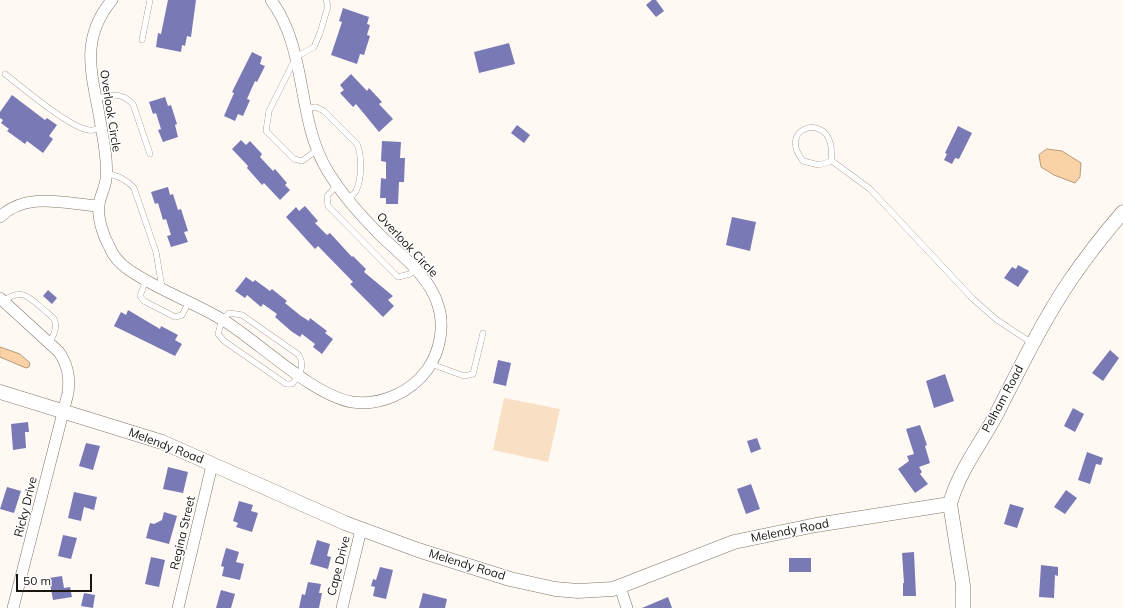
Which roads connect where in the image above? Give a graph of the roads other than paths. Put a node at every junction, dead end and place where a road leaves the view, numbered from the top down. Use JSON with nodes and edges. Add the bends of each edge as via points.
{"nodes":[{"id":1,"x":112,"y":0,"type":"edge"},
{"id":2,"x":150,"y":0,"type":"edge"},
{"id":3,"x":271,"y":0,"type":"edge"},
{"id":4,"x":326,"y":0,"type":"edge"},
{"id":5,"x":142,"y":40,"type":"dead end"},
{"id":6,"x":296,"y":57,"type":"junction"},
{"id":7,"x":5,"y":74,"type":"dead end"},
{"id":8,"x":95,"y":99,"type":"junction"},
{"id":9,"x":307,"y":109,"type":"junction"},
{"id":10,"x":101,"y":128,"type":"junction"},
{"id":11,"x":318,"y":150,"type":"junction"},
{"id":12,"x":150,"y":154,"type":"dead end"},
{"id":13,"x":832,"y":161,"type":"junction"},
{"id":14,"x":106,"y":173,"type":"junction"},
{"id":15,"x":337,"y":185,"type":"junction"},
{"id":16,"x":348,"y":200,"type":"junction"},
{"id":17,"x":99,"y":206,"type":"junction"},
{"id":18,"x":1123,"y":212,"type":"edge"},
{"id":19,"x":0,"y":217,"type":"edge"},
{"id":20,"x":415,"y":269,"type":"junction"},
{"id":21,"x":146,"y":280,"type":"junction"},
{"id":22,"x":162,"y":288,"type":"junction"},
{"id":23,"x":1,"y":300,"type":"edge"},
{"id":24,"x":189,"y":302,"type":"junction"},
{"id":25,"x":222,"y":320,"type":"junction"},
{"id":26,"x":483,"y":333,"type":"dead end"},
{"id":27,"x":49,"y":343,"type":"junction"},
{"id":28,"x":1033,"y":344,"type":"junction"},
{"id":29,"x":431,"y":364,"type":"junction"},
{"id":30,"x":299,"y":376,"type":"junction"},
{"id":31,"x":0,"y":392,"type":"edge"},
{"id":32,"x":63,"y":412,"type":"junction"},
{"id":33,"x":212,"y":465,"type":"junction"},
{"id":34,"x":950,"y":504,"type":"junction"},
{"id":35,"x":361,"y":530,"type":"junction"},
{"id":36,"x":620,"y":587,"type":"junction"},
{"id":37,"x":13,"y":608,"type":"edge"},
{"id":38,"x":178,"y":608,"type":"edge"},
{"id":39,"x":342,"y":608,"type":"edge"},
{"id":40,"x":627,"y":608,"type":"edge"},
{"id":41,"x":963,"y":608,"type":"edge"}],
"edges":[{"from":1,"to":8,"type":"street","name":"Overlook Circle","via":[[97,24],[91,46],[90,70]]},
{"from":2,"to":5,"type":"lane"},
{"from":3,"to":6,"type":"street","name":"Overlook Circle","via":[[285,23]]},
{"from":4,"to":6,"type":"lane","via":[[328,6],[314,47]]},
{"from":6,"to":9,"type":"street","name":"Overlook Circle"},
{"from":6,"to":11,"type":"lane","via":[[269,111],[266,131],[294,159],[302,161]]},
{"from":7,"to":10,"type":"lane","via":[[80,128]]},
{"from":8,"to":10,"type":"street","name":"Overlook Circle"},
{"from":8,"to":12,"type":"lane","via":[[117,94],[133,104]]},
{"from":9,"to":11,"type":"street","name":"Overlook Circle"},
{"from":9,"to":16,"type":"lane","via":[[316,107],[324,111],[360,150],[359,182],[356,191]]},
{"from":10,"to":14,"type":"street","name":"Overlook Circle"},
{"from":11,"to":15,"type":"street","name":"Overlook Circle"},
{"from":13,"to":13,"type":"lane","via":[[830,141],[824,132],[809,128],[799,133],[795,149],[803,161],[819,165]]},
{"from":13,"to":28,"type":"lane","via":[[870,189],[973,299],[997,320]]},
{"from":14,"to":17,"type":"street","name":"Overlook Circle"},
{"from":14,"to":22,"type":"lane","via":[[119,176],[134,188],[156,252]]},
{"from":15,"to":16,"type":"street","name":"Overlook Circle"},
{"from":15,"to":20,"type":"lane","via":[[327,196],[328,206],[398,277],[410,274]]},
{"from":16,"to":20,"type":"street","name":"Overlook Circle"},
{"from":17,"to":19,"type":"street","via":[[26,201],[15,205]]},
{"from":17,"to":21,"type":"street","name":"Overlook Circle","via":[[104,233],[113,254],[126,267]]},
{"from":18,"to":28,"type":"street","name":"Pelham Road","via":[[1069,282]]},
{"from":20,"to":29,"type":"street","name":"Overlook Circle","via":[[435,296],[441,318],[440,341]]},
{"from":21,"to":22,"type":"street","name":"Overlook Circle"},
{"from":21,"to":24,"type":"lane","via":[[140,296],[144,301],[175,317],[182,315]]},
{"from":22,"to":24,"type":"street","name":"Overlook Circle"},
{"from":23,"to":27,"type":"street"},
{"from":23,"to":27,"type":"lane","via":[[20,294],[28,296],[54,319],[55,327]]},
{"from":24,"to":25,"type":"street","name":"Overlook Circle"},
{"from":25,"to":30,"type":"street","name":"Overlook Circle"},
{"from":25,"to":30,"type":"lane","via":[[229,313],[242,314],[299,355],[302,366]]},
{"from":25,"to":30,"type":"lane","via":[[218,334],[224,341],[286,384],[292,384]]},
{"from":26,"to":29,"type":"lane","via":[[473,374],[464,376]]},
{"from":27,"to":32,"type":"street","via":[[65,362],[68,371],[68,393]]},
{"from":28,"to":34,"type":"street","name":"Pelham Road","via":[[960,477]]},
{"from":29,"to":30,"type":"street","name":"Overlook Circle","via":[[407,389],[387,400],[375,402],[340,399]]},
{"from":31,"to":32,"type":"street","name":"Melendy Road"},
{"from":32,"to":33,"type":"street","name":"Melendy Road","via":[[162,442]]},
{"from":32,"to":37,"type":"street","name":"Ricky Drive"},
{"from":33,"to":35,"type":"street","name":"Melendy Road"},
{"from":33,"to":38,"type":"street","name":"Regina Street"},
{"from":34,"to":36,"type":"street","name":"Melendy Road","via":[[816,525],[734,542]]},
{"from":34,"to":41,"type":"street","name":"Pelham Road","via":[[963,585]]},
{"from":35,"to":36,"type":"street","name":"Melendy Road","via":[[532,584],[578,591]]},
{"from":35,"to":39,"type":"street","name":"Cape Drive"},
{"from":36,"to":40,"type":"street"}]}
